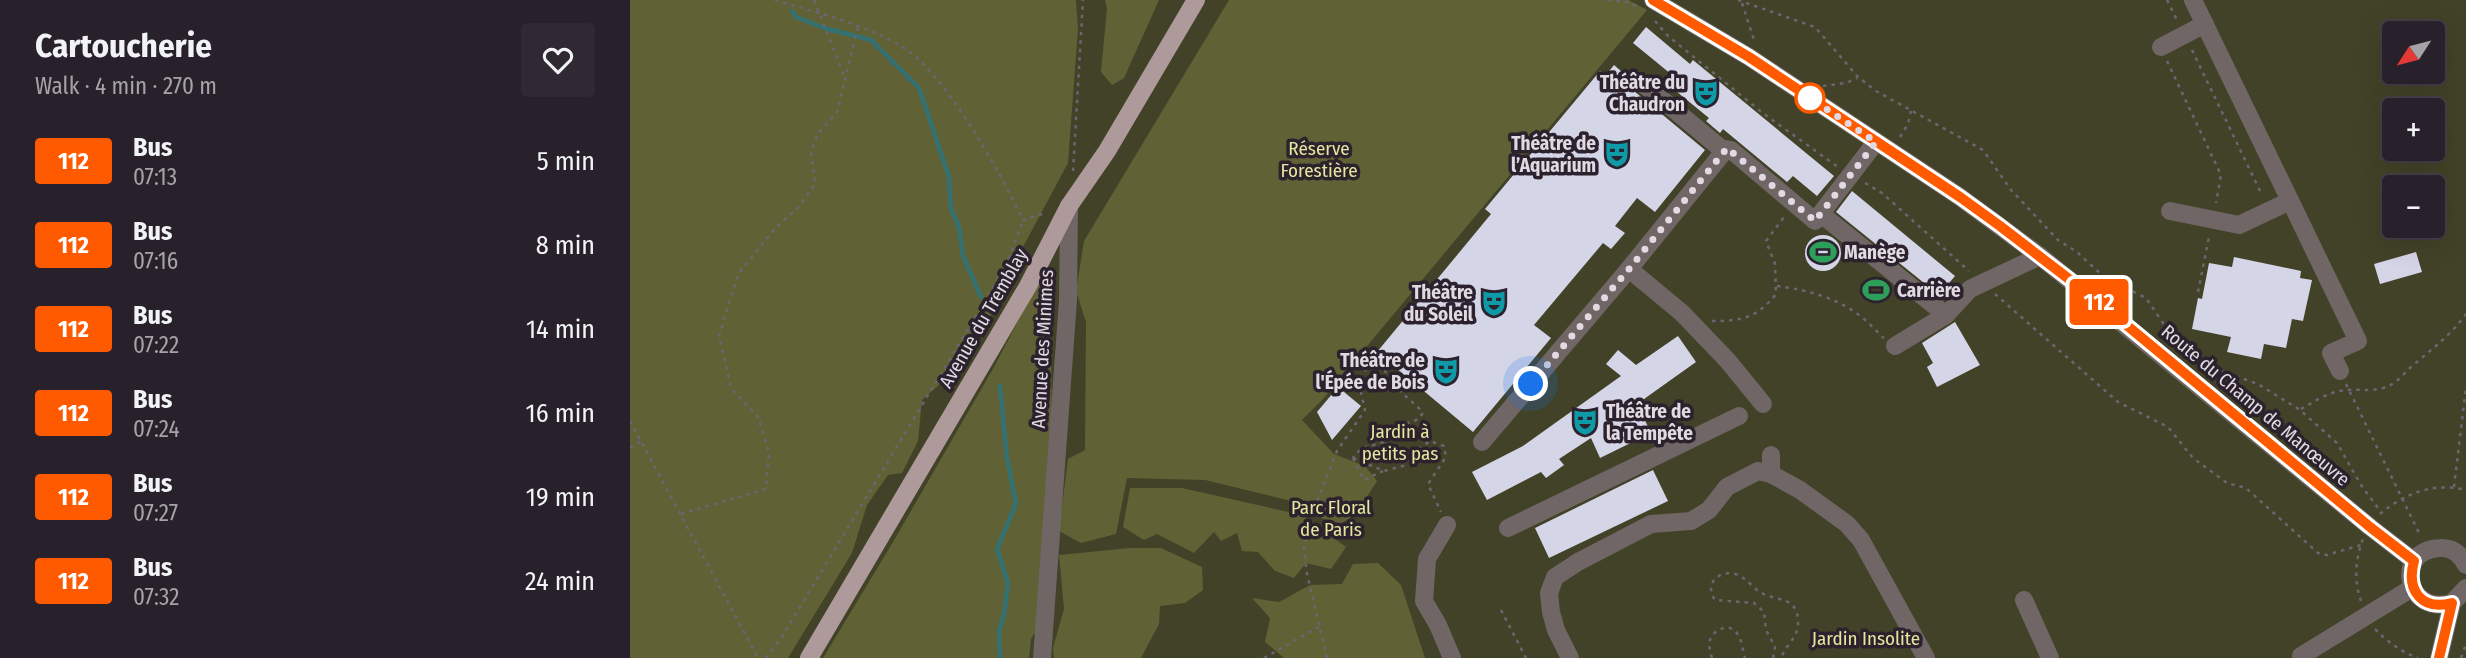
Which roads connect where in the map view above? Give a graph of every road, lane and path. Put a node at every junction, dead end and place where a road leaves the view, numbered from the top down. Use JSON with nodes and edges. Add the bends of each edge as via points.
{"nodes":[{"id":1,"x":775,"y":0,"type":"edge"},
{"id":2,"x":814,"y":0,"type":"edge"},
{"id":3,"x":1083,"y":0,"type":"edge"},
{"id":4,"x":1196,"y":0,"type":"edge"},
{"id":5,"x":1653,"y":0,"type":"edge"},
{"id":6,"x":2167,"y":0,"type":"edge"},
{"id":7,"x":2193,"y":0,"type":"edge"},
{"id":8,"x":1740,"y":1,"type":"edge"},
{"id":9,"x":821,"y":16,"type":"junction"},
{"id":10,"x":1654,"y":20,"type":"dead end"},
{"id":11,"x":2205,"y":24,"type":"junction"},
{"id":12,"x":858,"y":29,"type":"junction"},
{"id":13,"x":2184,"y":35,"type":"junction"},
{"id":14,"x":2161,"y":47,"type":"joint"},
{"id":15,"x":1757,"y":49,"type":"dead end"},
{"id":16,"x":1858,"y":77,"type":"junction"},
{"id":17,"x":846,"y":78,"type":"junction"},
{"id":18,"x":1641,"y":82,"type":"dead end"},
{"id":19,"x":1817,"y":87,"type":"dead end"},
{"id":20,"x":1911,"y":111,"type":"junction"},
{"id":21,"x":1883,"y":146,"type":"junction"},
{"id":22,"x":1724,"y":151,"type":"junction"},
{"id":23,"x":1851,"y":175,"type":"junction"},
{"id":24,"x":1072,"y":180,"type":"dead end"},
{"id":25,"x":2290,"y":201,"type":"junction"},
{"id":26,"x":1794,"y":203,"type":"junction"},
{"id":27,"x":1069,"y":206,"type":"junction"},
{"id":28,"x":2170,"y":211,"type":"dead end"},
{"id":29,"x":2269,"y":211,"type":"junction"},
{"id":30,"x":1821,"y":214,"type":"junction"},
{"id":31,"x":1023,"y":220,"type":"junction"},
{"id":32,"x":2212,"y":220,"type":"junction"},
{"id":33,"x":2040,"y":256,"type":"junction"},
{"id":34,"x":1629,"y":269,"type":"junction"},
{"id":35,"x":1983,"y":283,"type":"junction"},
{"id":36,"x":1777,"y":286,"type":"junction"},
{"id":37,"x":2198,"y":292,"type":"dead end"},
{"id":38,"x":1682,"y":313,"type":"junction"},
{"id":39,"x":2466,"y":314,"type":"edge"},
{"id":40,"x":1946,"y":315,"type":"junction"},
{"id":41,"x":1895,"y":346,"type":"joint"},
{"id":42,"x":2340,"y":371,"type":"joint"},
{"id":43,"x":2466,"y":387,"type":"edge"},
{"id":44,"x":2350,"y":391,"type":"junction"},
{"id":45,"x":1763,"y":404,"type":"dead end"},
{"id":46,"x":2300,"y":410,"type":"junction"},
{"id":47,"x":1739,"y":416,"type":"dead end"},
{"id":48,"x":630,"y":421,"type":"edge"},
{"id":49,"x":641,"y":441,"type":"junction"},
{"id":50,"x":1482,"y":442,"type":"dead end"},
{"id":51,"x":630,"y":448,"type":"edge"},
{"id":52,"x":1772,"y":455,"type":"dead end"},
{"id":53,"x":1353,"y":458,"type":"junction"},
{"id":54,"x":1384,"y":471,"type":"junction"},
{"id":55,"x":1771,"y":474,"type":"junction"},
{"id":56,"x":2454,"y":487,"type":"junction"},
{"id":57,"x":2466,"y":490,"type":"edge"},
{"id":58,"x":2401,"y":497,"type":"junction"},
{"id":59,"x":681,"y":514,"type":"junction"},
{"id":60,"x":1447,"y":525,"type":"joint"},
{"id":61,"x":1508,"y":528,"type":"dead end"},
{"id":62,"x":2366,"y":533,"type":"dead end"},
{"id":63,"x":2361,"y":545,"type":"junction"},
{"id":64,"x":2463,"y":553,"type":"edge"},
{"id":65,"x":2420,"y":555,"type":"junction"},
{"id":66,"x":2412,"y":588,"type":"junction"},
{"id":67,"x":2461,"y":596,"type":"edge"},
{"id":68,"x":2024,"y":600,"type":"dead end"},
{"id":69,"x":2363,"y":608,"type":"dead end"},
{"id":70,"x":1501,"y":610,"type":"dead end"},
{"id":71,"x":2371,"y":622,"type":"dead end"},
{"id":72,"x":1320,"y":626,"type":"junction"},
{"id":73,"x":2466,"y":644,"type":"edge"},
{"id":74,"x":2300,"y":657,"type":"edge"},
{"id":75,"x":758,"y":658,"type":"edge"},
{"id":76,"x":766,"y":658,"type":"edge"},
{"id":77,"x":808,"y":658,"type":"edge"},
{"id":78,"x":1042,"y":658,"type":"edge"},
{"id":79,"x":1264,"y":658,"type":"edge"},
{"id":80,"x":1327,"y":658,"type":"edge"},
{"id":81,"x":1451,"y":658,"type":"edge"},
{"id":82,"x":1526,"y":658,"type":"edge"},
{"id":83,"x":1570,"y":658,"type":"edge"},
{"id":84,"x":1712,"y":658,"type":"edge"},
{"id":85,"x":1745,"y":658,"type":"edge"},
{"id":86,"x":1773,"y":658,"type":"edge"},
{"id":87,"x":1781,"y":658,"type":"edge"},
{"id":88,"x":1926,"y":658,"type":"edge"},
{"id":89,"x":2050,"y":658,"type":"edge"},
{"id":90,"x":2418,"y":658,"type":"edge"},
{"id":91,"x":2439,"y":658,"type":"edge"},
{"id":92,"x":2461,"y":658,"type":"edge"}],
"edges":[{"from":1,"to":9,"type":"path"},
{"from":2,"to":9,"type":"path"},
{"from":3,"to":24,"type":"path"},
{"from":4,"to":27,"type":"main road","name":"Avenue du Tremblay"},
{"from":5,"to":21,"type":"street","name":"Route du Champ de Manœuvre"},
{"from":6,"to":13,"type":"path"},
{"from":7,"to":11,"type":"street"},
{"from":8,"to":15,"type":"path"},
{"from":8,"to":16,"type":"path","via":[[1815,27]]},
{"from":9,"to":12,"type":"path"},
{"from":9,"to":17,"type":"path"},
{"from":10,"to":23,"type":"path","via":[[1764,114]]},
{"from":11,"to":13,"type":"street"},
{"from":11,"to":25,"type":"street"},
{"from":12,"to":17,"type":"path"},
{"from":12,"to":31,"type":"path","via":[[902,46],[939,82],[1004,180]]},
{"from":13,"to":14,"type":"street"},
{"from":13,"to":29,"type":"path"},
{"from":14,"to":32,"type":"path","via":[[2221,175]]},
{"from":16,"to":19,"type":"path"},
{"from":16,"to":20,"type":"path"},
{"from":17,"to":59,"type":"path","via":[[837,112],[818,134],[811,151],[815,184],[738,274],[719,336],[731,388],[758,417],[769,452],[766,489]]},
{"from":18,"to":22,"type":"street"},
{"from":20,"to":21,"type":"path","via":[[1897,142]]},
{"from":20,"to":46,"type":"path","via":[[1983,150],[2011,190],[2058,240],[2103,276],[2146,298],[2183,342],[2221,371],[2258,384]]},
{"from":21,"to":23,"type":"street"},
{"from":21,"to":33,"type":"street","name":"Route du Champ de Manœuvre"},
{"from":22,"to":26,"type":"street","via":[[1729,149]]},
{"from":22,"to":34,"type":"street"},
{"from":23,"to":30,"type":"street"},
{"from":23,"to":35,"type":"path","via":[[1882,192]]},
{"from":25,"to":29,"type":"street"},
{"from":25,"to":42,"type":"street","via":[[2358,341],[2331,354]]},
{"from":26,"to":30,"type":"street","via":[[1815,221]]},
{"from":26,"to":36,"type":"path","via":[[1766,241]]},
{"from":27,"to":31,"type":"path"},
{"from":27,"to":77,"type":"main road","name":"Avenue du Tremblay","via":[[1028,286]]},
{"from":27,"to":78,"type":"street","name":"Avenue des Minimes","via":[[1068,300]]},
{"from":28,"to":32,"type":"street"},
{"from":29,"to":32,"type":"street","via":[[2239,225]]},
{"from":30,"to":40,"type":"street"},
{"from":31,"to":76,"type":"path","via":[[1006,266],[981,309]]},
{"from":32,"to":37,"type":"path"},
{"from":33,"to":35,"type":"street"},
{"from":33,"to":65,"type":"street","name":"Route du Champ de Manœuvre","via":[[2370,527]]},
{"from":34,"to":38,"type":"street"},
{"from":34,"to":50,"type":"street"},
{"from":35,"to":40,"type":"street","via":[[1970,289]]},
{"from":35,"to":63,"type":"path","via":[[2118,402],[2168,427],[2193,457],[2227,483],[2246,488],[2318,552],[2327,555]]},
{"from":36,"to":38,"type":"path","via":[[1766,306],[1742,320],[1712,321]]},
{"from":36,"to":41,"type":"path","via":[[1844,305]]},
{"from":38,"to":45,"type":"street"},
{"from":39,"to":44,"type":"path","via":[[2400,381]]},
{"from":40,"to":41,"type":"street"},
{"from":42,"to":44,"type":"path"},
{"from":43,"to":56,"type":"path"},
{"from":44,"to":46,"type":"path","via":[[2339,391]]},
{"from":44,"to":58,"type":"path"},
{"from":46,"to":58,"type":"path","via":[[2337,443],[2381,512]]},
{"from":47,"to":61,"type":"street"},
{"from":48,"to":49,"type":"path"},
{"from":49,"to":51,"type":"path"},
{"from":49,"to":59,"type":"path"},
{"from":52,"to":55,"type":"street"},
{"from":53,"to":54,"type":"path"},
{"from":53,"to":54,"type":"path","via":[[1364,480]]},
{"from":53,"to":72,"type":"path","via":[[1361,448],[1381,443],[1399,424],[1412,423],[1423,412],[1387,379],[1379,364],[1369,366],[1360,376],[1365,410],[1337,451],[1304,548]]},
{"from":54,"to":60,"type":"path","via":[[1403,467],[1430,441],[1444,446],[1446,457],[1428,484]]},
{"from":55,"to":83,"type":"street","via":[[1758,471],[1727,487],[1709,510],[1691,521],[1651,524],[1555,577],[1549,593],[1551,612]]},
{"from":55,"to":88,"type":"street","via":[[1847,524],[1861,540]]},
{"from":56,"to":57,"type":"path"},
{"from":56,"to":58,"type":"path","via":[[2427,488]]},
{"from":58,"to":65,"type":"path"},
{"from":59,"to":75,"type":"path"},
{"from":60,"to":81,"type":"street","via":[[1427,559],[1424,601]]},
{"from":62,"to":63,"type":"path"},
{"from":63,"to":69,"type":"path","via":[[2356,580]]},
{"from":64,"to":65,"type":"street","via":[[2446,547]]},
{"from":65,"to":66,"type":"street","via":[[2410,574]]},
{"from":66,"to":67,"type":"street","via":[[2428,603],[2438,605]]},
{"from":66,"to":74,"type":"street"},
{"from":67,"to":91,"type":"street"},
{"from":68,"to":89,"type":"street"},
{"from":70,"to":82,"type":"path"},
{"from":71,"to":90,"type":"path","via":[[2388,642]]},
{"from":72,"to":79,"type":"path"},
{"from":72,"to":80,"type":"path"},
{"from":73,"to":92,"type":"path"},
{"from":84,"to":85,"type":"path","via":[[1710,638],[1726,627],[1739,635]]},
{"from":86,"to":87,"type":"path","via":[[1774,646],[1760,607],[1712,597],[1710,584],[1720,575],[1740,575],[1762,594],[1791,603],[1798,624]]}]}
